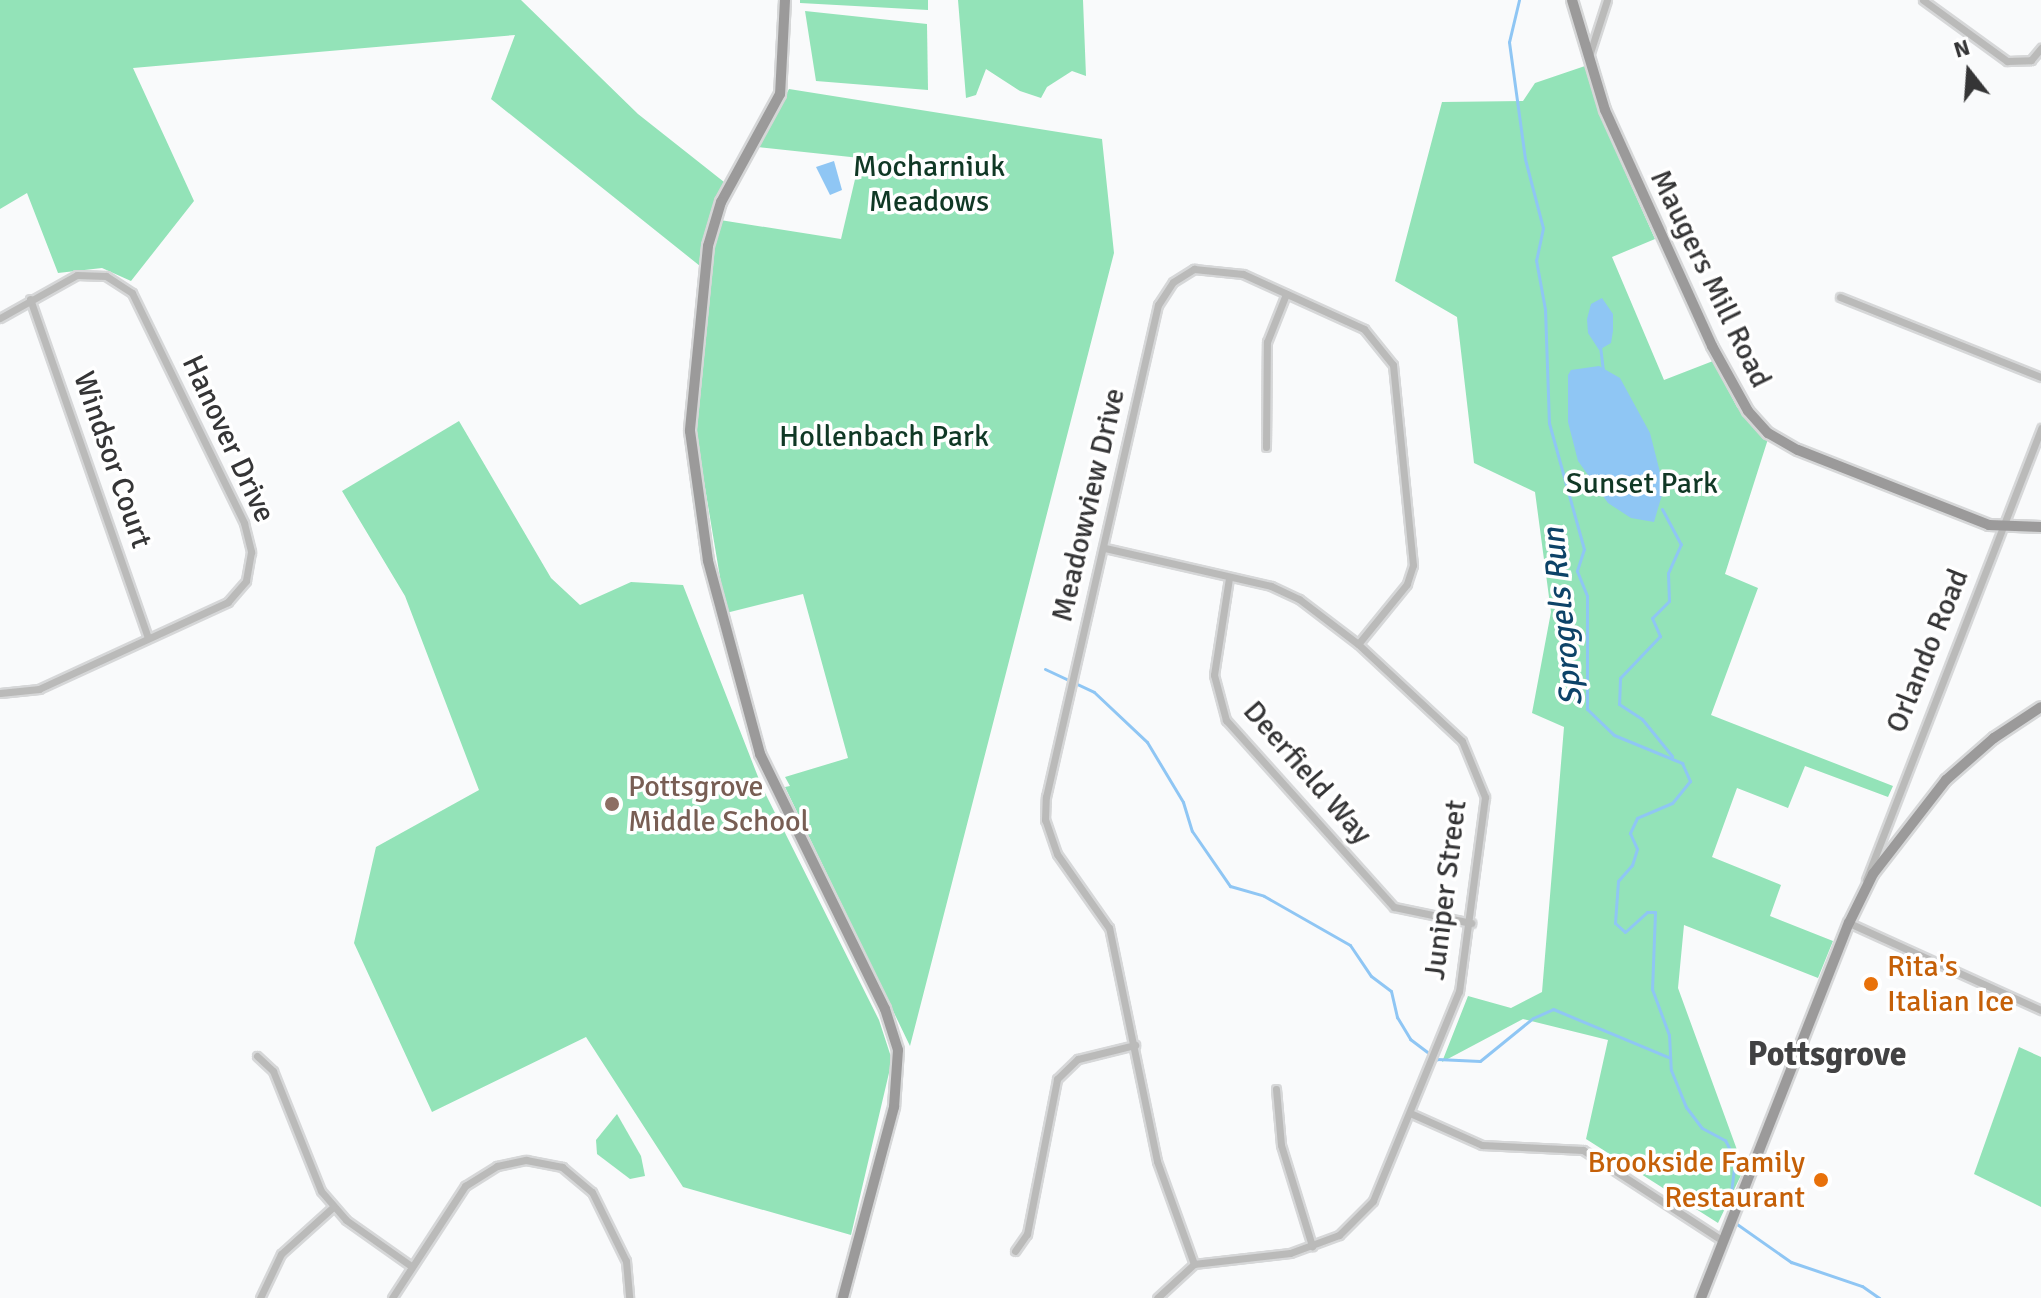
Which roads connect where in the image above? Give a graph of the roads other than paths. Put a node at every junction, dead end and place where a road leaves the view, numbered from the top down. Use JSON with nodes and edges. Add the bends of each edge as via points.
{"nodes":[{"id":1,"x":785,"y":0,"type":"edge"},
{"id":2,"x":1572,"y":0,"type":"edge"},
{"id":3,"x":1607,"y":0,"type":"edge"},
{"id":4,"x":1923,"y":0,"type":"edge"},
{"id":5,"x":2041,"y":48,"type":"edge"},
{"id":6,"x":1589,"y":58,"type":"junction"},
{"id":7,"x":1286,"y":294,"type":"junction"},
{"id":8,"x":1840,"y":297,"type":"dead end"},
{"id":9,"x":30,"y":299,"type":"junction"},
{"id":10,"x":0,"y":318,"type":"edge"},
{"id":11,"x":2041,"y":377,"type":"edge"},
{"id":12,"x":2041,"y":428,"type":"edge"},
{"id":13,"x":1266,"y":447,"type":"dead end"},
{"id":14,"x":2041,"y":527,"type":"edge"},
{"id":15,"x":2002,"y":528,"type":"junction"},
{"id":16,"x":1105,"y":548,"type":"junction"},
{"id":17,"x":1229,"y":578,"type":"junction"},
{"id":18,"x":148,"y":637,"type":"junction"},
{"id":19,"x":1358,"y":644,"type":"junction"},
{"id":20,"x":0,"y":693,"type":"edge"},
{"id":21,"x":2041,"y":707,"type":"edge"},
{"id":22,"x":1862,"y":894,"type":"junction"},
{"id":23,"x":1471,"y":923,"type":"junction"},
{"id":24,"x":1849,"y":923,"type":"junction"},
{"id":25,"x":2041,"y":1010,"type":"edge"},
{"id":26,"x":1135,"y":1045,"type":"junction"},
{"id":27,"x":257,"y":1056,"type":"dead end"},
{"id":28,"x":1276,"y":1089,"type":"dead end"},
{"id":29,"x":1410,"y":1113,"type":"junction"},
{"id":30,"x":333,"y":1207,"type":"junction"},
{"id":31,"x":1723,"y":1241,"type":"junction"},
{"id":32,"x":1312,"y":1246,"type":"junction"},
{"id":33,"x":1015,"y":1251,"type":"dead end"},
{"id":34,"x":1194,"y":1264,"type":"junction"},
{"id":35,"x":411,"y":1266,"type":"junction"},
{"id":36,"x":260,"y":1298,"type":"edge"},
{"id":37,"x":392,"y":1298,"type":"edge"},
{"id":38,"x":629,"y":1298,"type":"edge"},
{"id":39,"x":843,"y":1298,"type":"edge"},
{"id":40,"x":1157,"y":1298,"type":"edge"},
{"id":41,"x":1701,"y":1298,"type":"edge"}],
"edges":[{"from":1,"to":39,"type":"street","via":[[780,94],[721,202],[708,246],[690,431],[708,561],[760,754],[885,1009],[898,1050],[894,1107]]},
{"from":2,"to":6,"type":"street","name":"Maugers Mill Road"},
{"from":3,"to":6,"type":"street"},
{"from":4,"to":5,"type":"street","via":[[2007,61],[2031,60]]},
{"from":6,"to":15,"type":"street","name":"Maugers Mill Road","via":[[1627,162],[1748,411],[1768,433],[1798,450]]},
{"from":7,"to":13,"type":"street","via":[[1267,342]]},
{"from":7,"to":16,"type":"street","name":"Meadowview Drive","via":[[1243,274],[1206,267],[1182,276],[1164,293]]},
{"from":7,"to":19,"type":"street","name":"Meadowview Drive","via":[[1364,329],[1393,365],[1413,565],[1407,584]]},
{"from":8,"to":11,"type":"street"},
{"from":9,"to":10,"type":"street","name":"Hanover Drive"},
{"from":9,"to":18,"type":"street","name":"Windsor Court"},
{"from":9,"to":18,"type":"street","name":"Hanover Drive","via":[[61,279],[93,274],[132,293],[249,536],[250,569],[239,592],[212,611]]},
{"from":12,"to":15,"type":"street","name":"Orlando Road"},
{"from":14,"to":15,"type":"street","name":"Maugers Mill Road"},
{"from":15,"to":22,"type":"street","name":"Orlando Road"},
{"from":16,"to":17,"type":"street","name":"Juniper Street"},
{"from":16,"to":26,"type":"street","name":"Meadowview Drive","via":[[1045,820],[1057,854],[1109,928]]},
{"from":17,"to":19,"type":"street","name":"Juniper Street","via":[[1271,586],[1299,599]]},
{"from":17,"to":23,"type":"street","name":"Deerfield Way","via":[[1214,675],[1226,720],[1394,907]]},
{"from":18,"to":20,"type":"street","name":"Hanover Drive","via":[[39,689]]},
{"from":19,"to":23,"type":"street","name":"Juniper Street","via":[[1449,727],[1472,757],[1485,797]]},
{"from":21,"to":22,"type":"street","via":[[1977,752],[1928,799]]},
{"from":22,"to":24,"type":"street"},
{"from":23,"to":29,"type":"street","name":"Juniper Street","via":[[1459,991]]},
{"from":24,"to":25,"type":"street"},
{"from":24,"to":31,"type":"street"},
{"from":26,"to":33,"type":"street","via":[[1078,1059],[1057,1079],[1027,1234]]},
{"from":26,"to":34,"type":"street","name":"Meadowview Drive","via":[[1157,1161]]},
{"from":27,"to":30,"type":"street","via":[[273,1071],[313,1177]]},
{"from":28,"to":32,"type":"street","via":[[1281,1145]]},
{"from":29,"to":31,"type":"street","via":[[1482,1145],[1583,1150]]},
{"from":29,"to":32,"type":"street","name":"Juniper Street","via":[[1373,1201],[1358,1222]]},
{"from":30,"to":35,"type":"street"},
{"from":30,"to":36,"type":"street","via":[[281,1254]]},
{"from":31,"to":41,"type":"street"},
{"from":32,"to":34,"type":"street","name":"Juniper Street"},
{"from":34,"to":40,"type":"street"},
{"from":35,"to":37,"type":"street"},
{"from":35,"to":38,"type":"street","via":[[473,1178],[508,1162],[549,1162],[592,1192],[626,1261]]}]}
